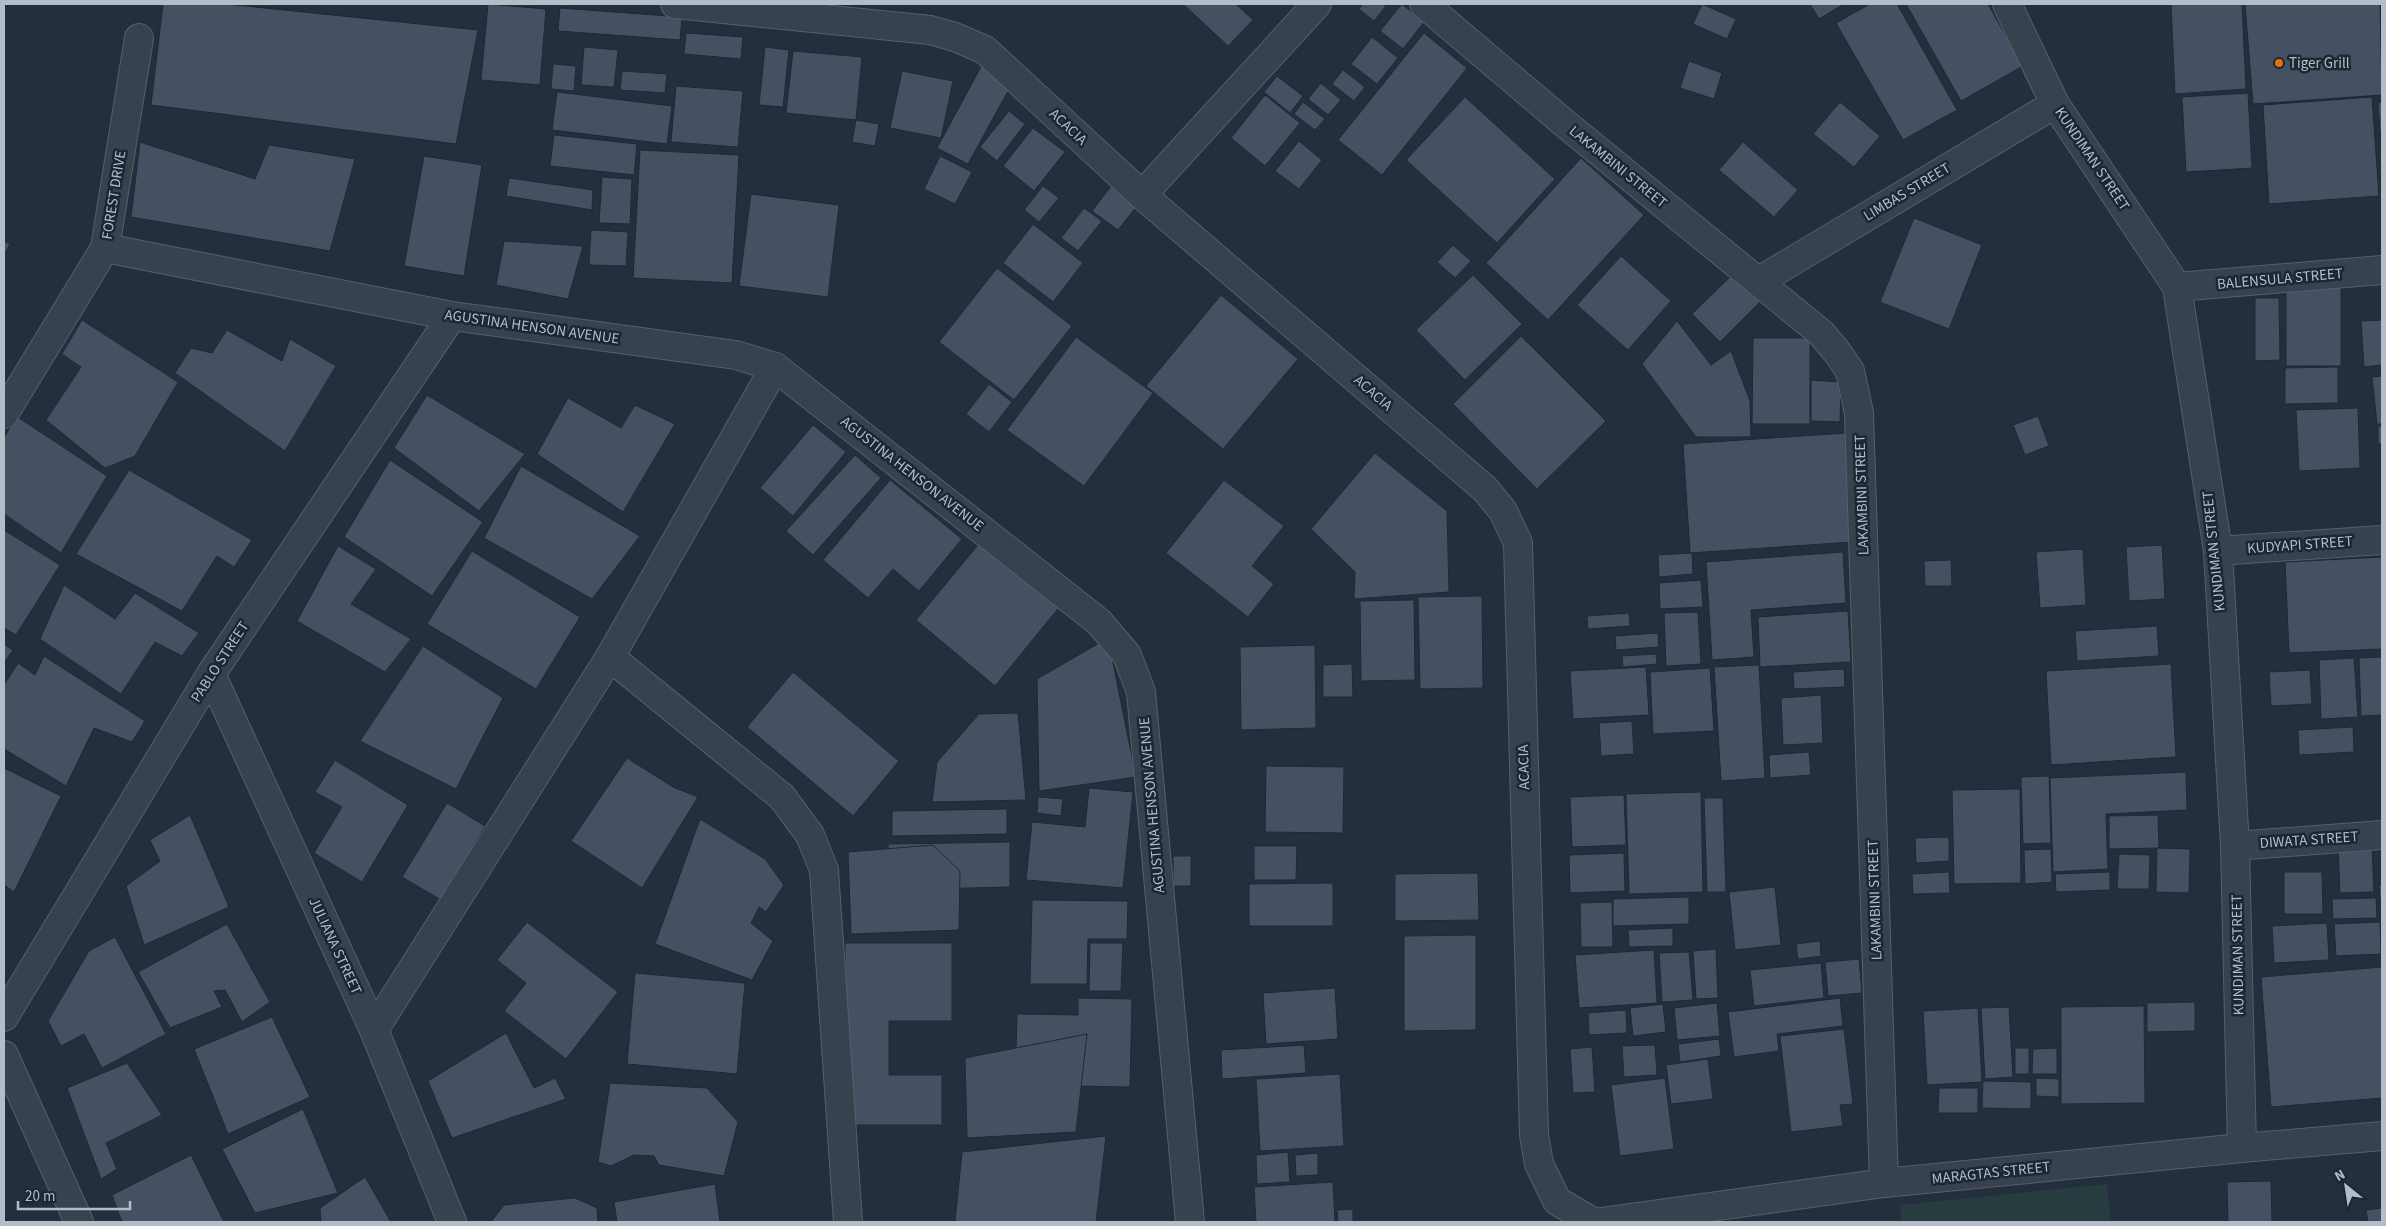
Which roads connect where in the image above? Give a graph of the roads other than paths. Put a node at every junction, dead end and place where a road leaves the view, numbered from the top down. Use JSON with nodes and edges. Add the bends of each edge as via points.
{"nodes":[{"id":1,"x":675,"y":4,"type":"edge"},
{"id":2,"x":1317,"y":4,"type":"edge"},
{"id":3,"x":1424,"y":4,"type":"edge"},
{"id":4,"x":2007,"y":4,"type":"edge"},
{"id":5,"x":140,"y":38,"type":"dead end"},
{"id":6,"x":2055,"y":104,"type":"junction"},
{"id":7,"x":1142,"y":195,"type":"junction"},
{"id":8,"x":105,"y":248,"type":"junction"},
{"id":9,"x":2382,"y":270,"type":"edge"},
{"id":10,"x":1759,"y":281,"type":"junction"},
{"id":11,"x":2178,"y":287,"type":"junction"},
{"id":12,"x":452,"y":316,"type":"junction"},
{"id":13,"x":775,"y":367,"type":"junction"},
{"id":14,"x":4,"y":414,"type":"edge"},
{"id":15,"x":2382,"y":540,"type":"edge"},
{"id":16,"x":2218,"y":550,"type":"junction"},
{"id":17,"x":610,"y":657,"type":"junction"},
{"id":18,"x":211,"y":674,"type":"junction"},
{"id":19,"x":2382,"y":835,"type":"edge"},
{"id":20,"x":2235,"y":846,"type":"junction"},
{"id":21,"x":4,"y":1017,"type":"edge"},
{"id":22,"x":374,"y":1030,"type":"junction"},
{"id":23,"x":4,"y":1054,"type":"edge"},
{"id":24,"x":2382,"y":1136,"type":"edge"},
{"id":25,"x":2242,"y":1148,"type":"junction"},
{"id":26,"x":1884,"y":1183,"type":"junction"},
{"id":27,"x":79,"y":1222,"type":"edge"},
{"id":28,"x":452,"y":1222,"type":"edge"},
{"id":29,"x":848,"y":1222,"type":"edge"},
{"id":30,"x":1190,"y":1222,"type":"edge"},
{"id":31,"x":1593,"y":1222,"type":"edge"},
{"id":32,"x":1601,"y":1222,"type":"edge"}],
"edges":[{"from":1,"to":7,"type":"street","name":"ACACIA","via":[[930,30],[955,37],[985,50]]},
{"from":2,"to":7,"type":"street"},
{"from":3,"to":10,"type":"street","name":"LAKAMBINI STREET"},
{"from":4,"to":6,"type":"street","name":"KUNDIMAN STREET"},
{"from":5,"to":8,"type":"street","name":"FOREST DRIVE"},
{"from":6,"to":10,"type":"street","name":"LIMBAS STREET"},
{"from":6,"to":11,"type":"street","name":"KUNDIMAN STREET"},
{"from":7,"to":31,"type":"street","name":"ACACIA","via":[[1485,489],[1503,511],[1518,543],[1534,1125],[1539,1164],[1557,1201]]},
{"from":8,"to":12,"type":"street","name":"AGUSTINA HENSON AVENUE"},
{"from":8,"to":14,"type":"street","name":"FOREST DRIVE"},
{"from":9,"to":11,"type":"street","name":"BALENSULA STREET"},
{"from":10,"to":26,"type":"street","name":"LAKAMBINI STREET","via":[[1821,333],[1837,352],[1850,371],[1859,413]]},
{"from":11,"to":16,"type":"street","name":"KUNDIMAN STREET"},
{"from":12,"to":13,"type":"street","name":"AGUSTINA HENSON AVENUE","via":[[736,355]]},
{"from":12,"to":18,"type":"street","name":"PABLO STREET"},
{"from":13,"to":17,"type":"street"},
{"from":13,"to":30,"type":"street","name":"AGUSTINA HENSON AVENUE","via":[[1099,622],[1127,655],[1141,692]]},
{"from":15,"to":16,"type":"street","name":"KUDYAPI STREET"},
{"from":16,"to":20,"type":"street","name":"KUNDIMAN STREET"},
{"from":17,"to":22,"type":"street"},
{"from":17,"to":29,"type":"street","via":[[782,797],[810,835],[824,870]]},
{"from":18,"to":21,"type":"street","name":"PABLO STREET"},
{"from":18,"to":22,"type":"street","name":"JULIANA STREET"},
{"from":19,"to":20,"type":"street","name":"DIWATA STREET"},
{"from":20,"to":25,"type":"street","name":"KUNDIMAN STREET"},
{"from":22,"to":28,"type":"street","name":"JULIANA STREET"},
{"from":23,"to":27,"type":"street"},
{"from":24,"to":25,"type":"street","name":"MARAGTAS STREET"},
{"from":25,"to":26,"type":"street","name":"MARAGTAS STREET"},
{"from":26,"to":32,"type":"street","name":"MARAGTAS STREET"}]}
